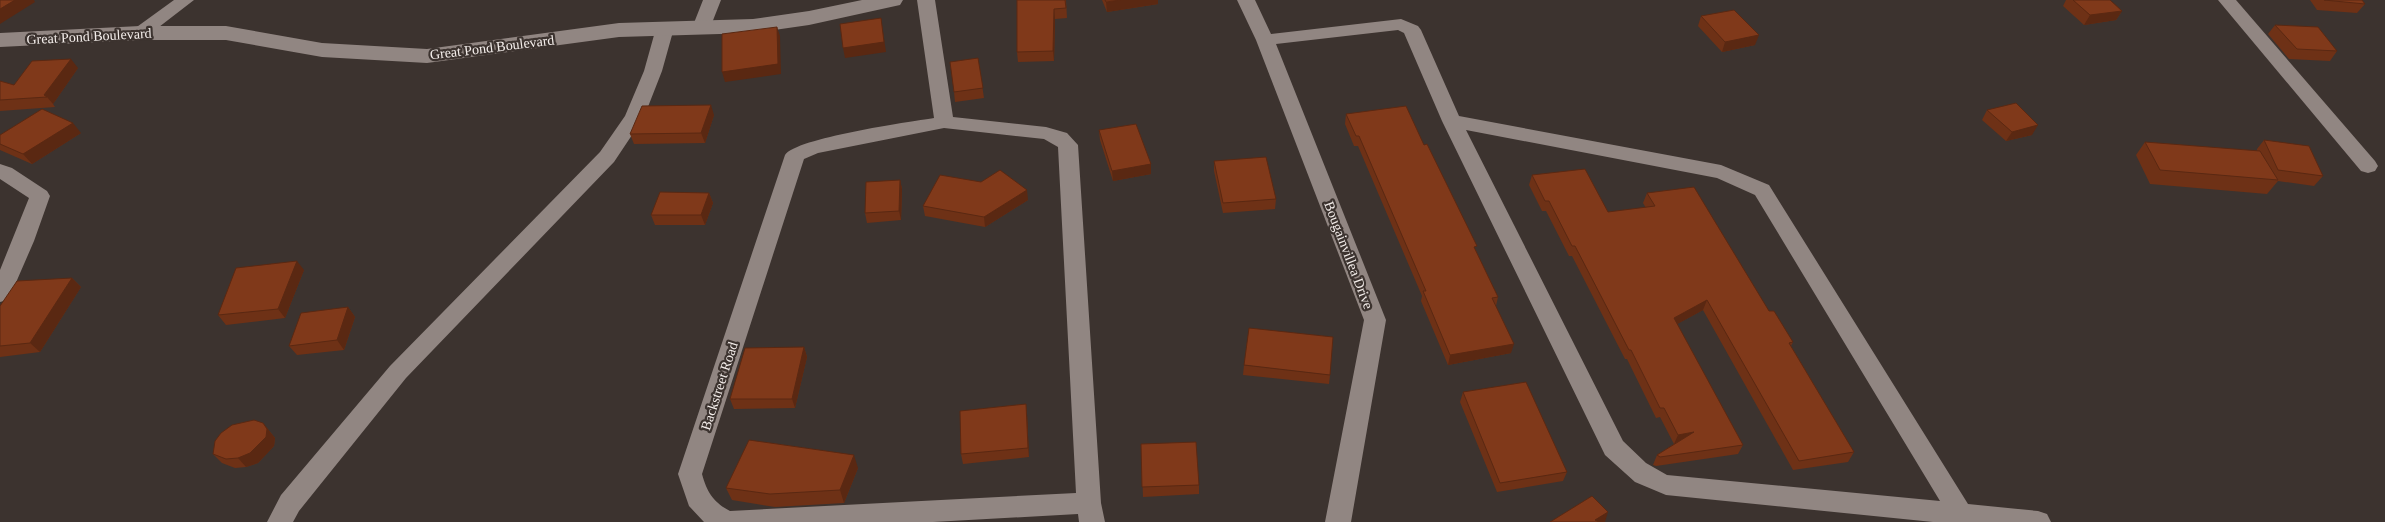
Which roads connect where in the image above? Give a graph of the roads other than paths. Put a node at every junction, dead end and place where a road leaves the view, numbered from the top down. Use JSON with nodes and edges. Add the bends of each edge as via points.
{"nodes":[{"id":1,"x":185,"y":0,"type":"edge"},
{"id":2,"x":712,"y":0,"type":"edge"},
{"id":3,"x":892,"y":0,"type":"edge"},
{"id":4,"x":926,"y":0,"type":"edge"},
{"id":5,"x":1246,"y":0,"type":"edge"},
{"id":6,"x":2227,"y":0,"type":"edge"},
{"id":7,"x":665,"y":28,"type":"junction"},
{"id":8,"x":701,"y":28,"type":"junction"},
{"id":9,"x":140,"y":33,"type":"junction"},
{"id":10,"x":0,"y":40,"type":"edge"},
{"id":11,"x":1265,"y":40,"type":"junction"},
{"id":12,"x":1452,"y":121,"type":"junction"},
{"id":13,"x":944,"y":122,"type":"junction"},
{"id":14,"x":2368,"y":166,"type":"dead end"},
{"id":15,"x":0,"y":171,"type":"edge"},
{"id":16,"x":0,"y":294,"type":"edge"},
{"id":17,"x":1090,"y":513,"type":"edge"},
{"id":18,"x":1961,"y":514,"type":"junction"},
{"id":19,"x":280,"y":522,"type":"edge"},
{"id":20,"x":1338,"y":522,"type":"edge"},
{"id":21,"x":2038,"y":522,"type":"edge"}],
"edges":[{"from":1,"to":9,"type":"street"},
{"from":2,"to":8,"type":"street"},
{"from":3,"to":8,"type":"street","name":"Great Pond Boulevard","via":[[809,18],[753,26]]},
{"from":4,"to":13,"type":"street"},
{"from":5,"to":11,"type":"street","name":"Bougainvillea Drive"},
{"from":6,"to":14,"type":"street"},
{"from":7,"to":8,"type":"street","name":"Great Pond Boulevard"},
{"from":7,"to":9,"type":"street","name":"Great Pond Boulevard","via":[[619,30],[427,56],[322,50],[226,33]]},
{"from":7,"to":19,"type":"street","via":[[653,71],[634,117],[607,157],[398,372],[290,503]]},
{"from":9,"to":10,"type":"street","name":"Great Pond Boulevard"},
{"from":11,"to":12,"type":"street","via":[[1401,24],[1408,26]]},
{"from":11,"to":20,"type":"street","name":"Bougainvillea Drive","via":[[1375,320]]},
{"from":12,"to":18,"type":"street","via":[[1721,172],[1762,190]]},
{"from":12,"to":18,"type":"street","via":[[1614,448],[1627,463],[1648,478],[1666,485]]},
{"from":13,"to":17,"type":"street","name":"Backstreet Road","via":[[1046,133],[1068,145]]},
{"from":13,"to":17,"type":"street","name":"Backstreet Road","via":[[813,147],[795,155],[690,474],[693,488],[712,516],[729,522]]},
{"from":15,"to":16,"type":"street","via":[[40,196]]},
{"from":18,"to":21,"type":"street"}]}
